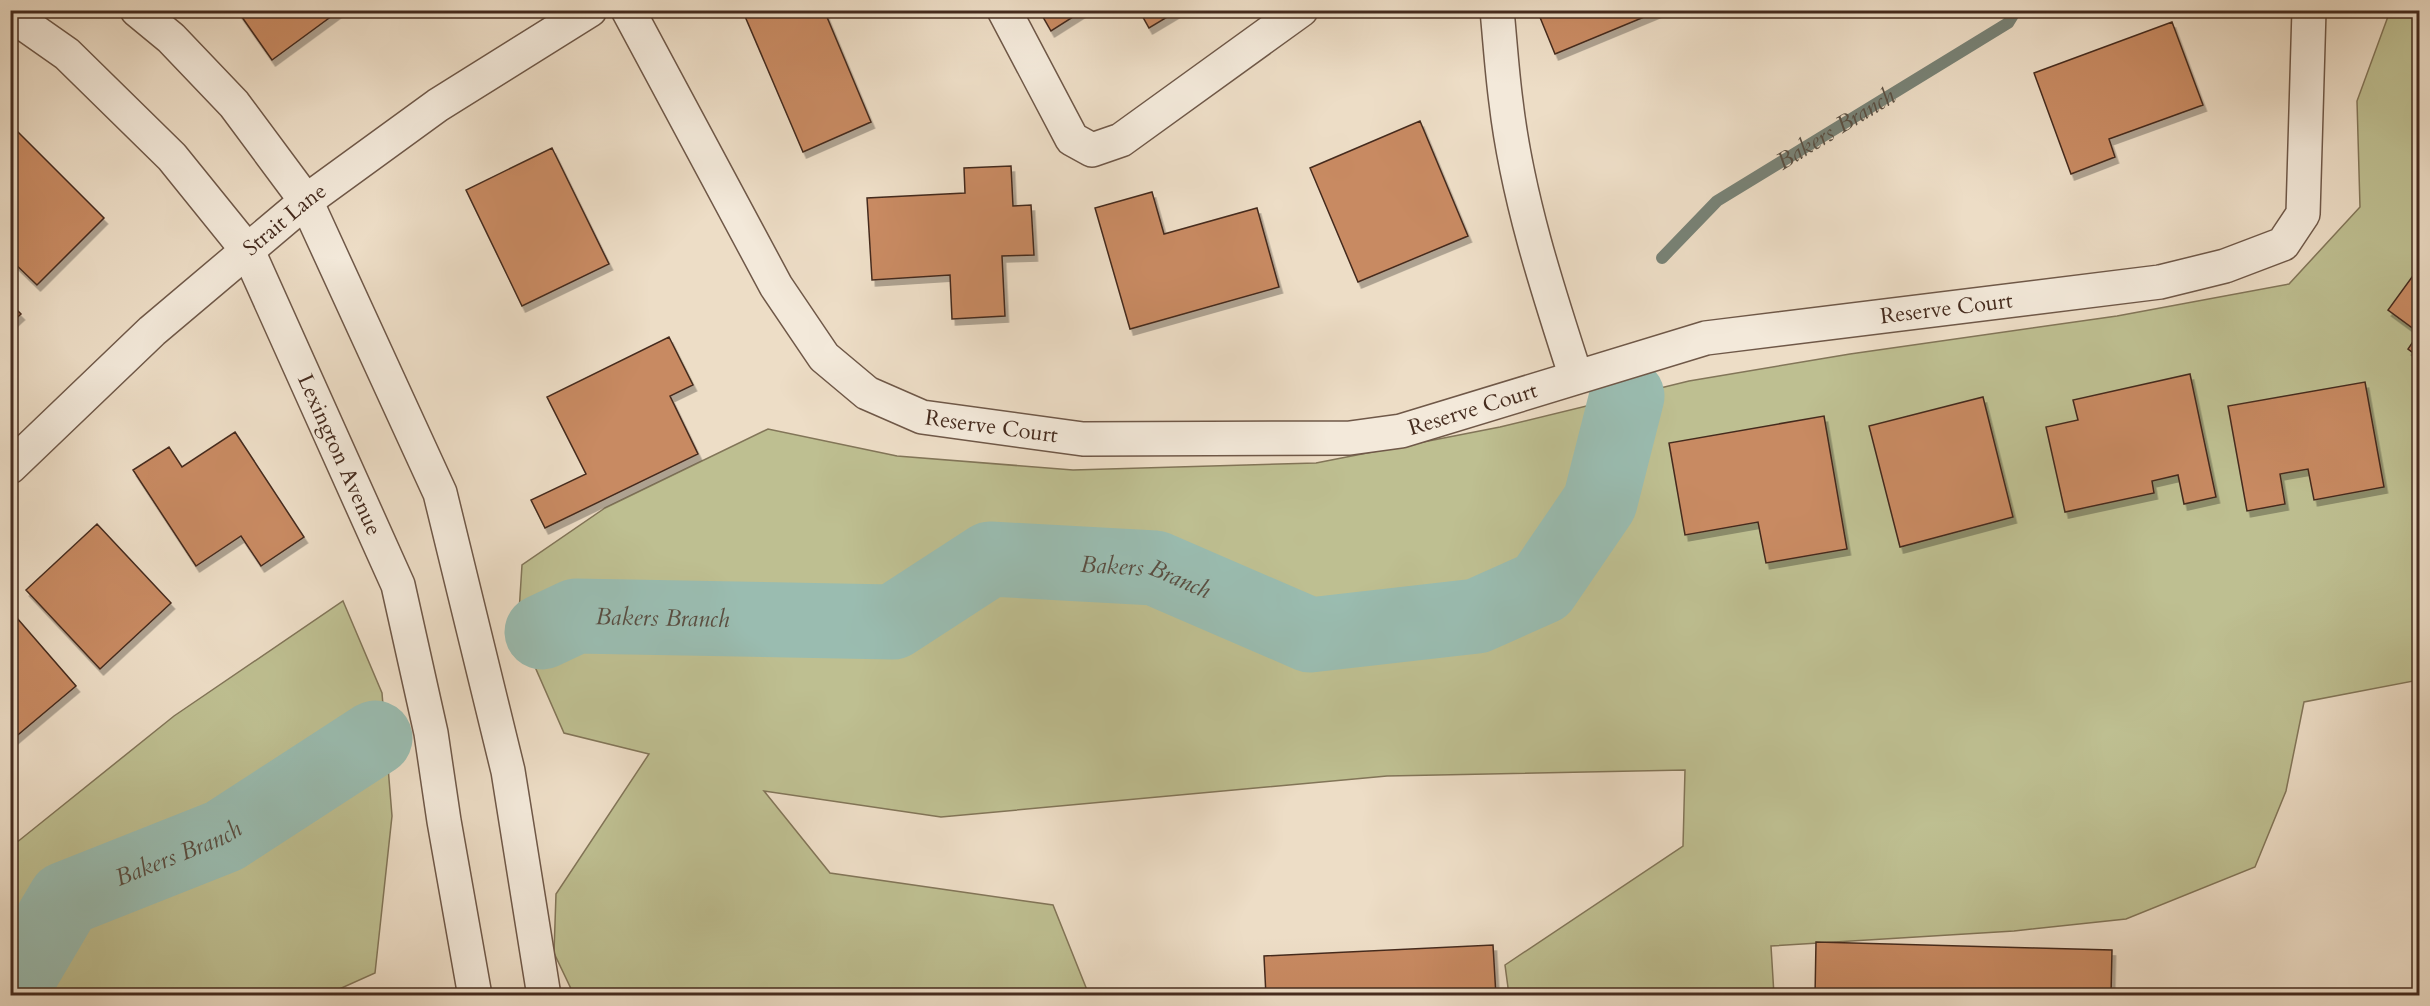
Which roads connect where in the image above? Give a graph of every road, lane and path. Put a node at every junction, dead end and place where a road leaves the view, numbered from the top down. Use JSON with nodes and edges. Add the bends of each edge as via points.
{"nodes":[{"id":1,"x":137,"y":10,"type":"edge"},
{"id":2,"x":590,"y":10,"type":"edge"},
{"id":3,"x":628,"y":10,"type":"edge"},
{"id":4,"x":1004,"y":10,"type":"edge"},
{"id":5,"x":1301,"y":10,"type":"edge"},
{"id":6,"x":1497,"y":10,"type":"edge"},
{"id":7,"x":2309,"y":10,"type":"edge"},
{"id":8,"x":10,"y":14,"type":"edge"},
{"id":9,"x":306,"y":201,"type":"junction"},
{"id":10,"x":248,"y":251,"type":"junction"},
{"id":11,"x":1576,"y":377,"type":"junction"},
{"id":12,"x":10,"y":467,"type":"edge"},
{"id":13,"x":475,"y":996,"type":"edge"},
{"id":14,"x":544,"y":996,"type":"edge"}],
"edges":[{"from":1,"to":9,"type":"street","via":[[171,38],[234,104]]},
{"from":2,"to":9,"type":"street","name":"Strait Lane","via":[[438,105]]},
{"from":3,"to":11,"type":"street","name":"Reserve Court","via":[[776,286],[824,357],[867,393],[922,417],[1083,439],[1350,438],[1401,431]]},
{"from":4,"to":5,"type":"street","via":[[1072,139],[1092,150],[1121,140]]},
{"from":6,"to":11,"type":"street","via":[[1506,104],[1521,186],[1550,298]]},
{"from":7,"to":11,"type":"street","name":"Reserve Court","via":[[2303,214],[2283,244],[2225,266],[2160,282],[1706,338]]},
{"from":8,"to":10,"type":"street","name":"Lexington Avenue","via":[[67,54],[172,157]]},
{"from":9,"to":10,"type":"street","name":"Strait Lane"},
{"from":9,"to":14,"type":"street","via":[[440,493],[508,771]]},
{"from":10,"to":12,"type":"street","name":"Strait Lane","via":[[152,331]]},
{"from":10,"to":13,"type":"street","name":"Lexington Avenue","via":[[398,585],[431,733]]}]}
